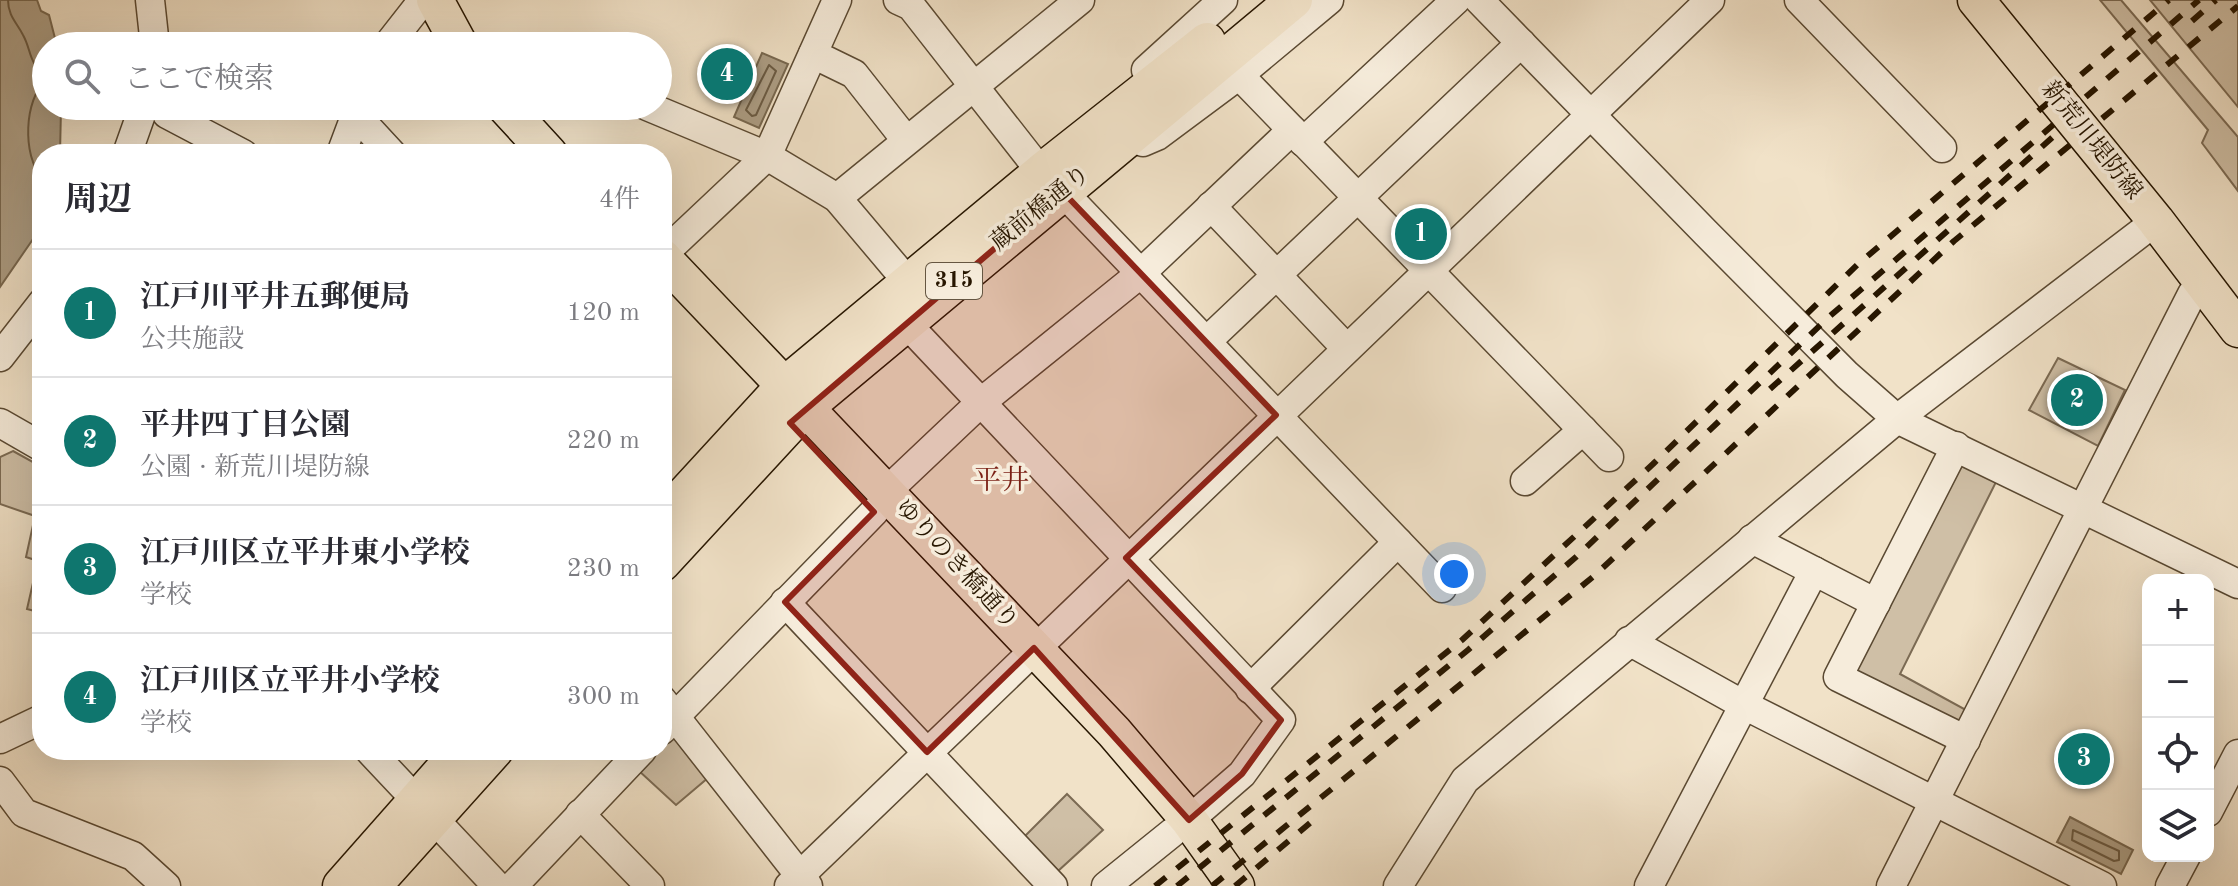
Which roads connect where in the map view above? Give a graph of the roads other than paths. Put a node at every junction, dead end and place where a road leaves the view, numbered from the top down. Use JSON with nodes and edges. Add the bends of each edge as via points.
{"nodes":[{"id":1,"x":150,"y":0,"type":"edge"},
{"id":2,"x":423,"y":0,"type":"edge"},
{"id":3,"x":435,"y":0,"type":"edge"},
{"id":4,"x":837,"y":0,"type":"edge"},
{"id":5,"x":1080,"y":0,"type":"edge"},
{"id":6,"x":1329,"y":0,"type":"edge"},
{"id":7,"x":1456,"y":0,"type":"edge"},
{"id":8,"x":1479,"y":0,"type":"edge"},
{"id":9,"x":1710,"y":0,"type":"edge"},
{"id":10,"x":1799,"y":0,"type":"edge"},
{"id":11,"x":1976,"y":0,"type":"edge"},
{"id":12,"x":909,"y":2,"type":"edge"},
{"id":13,"x":1246,"y":5,"type":"edge"},
{"id":14,"x":152,"y":32,"type":"edge"},
{"id":15,"x":398,"y":32,"type":"edge"},
{"id":16,"x":452,"y":32,"type":"edge"},
{"id":17,"x":1521,"y":43,"type":"junction"},
{"id":18,"x":813,"y":54,"type":"junction"},
{"id":19,"x":1239,"y":75,"type":"junction"},
{"id":20,"x":973,"y":85,"type":"junction"},
{"id":21,"x":1591,"y":113,"type":"junction"},
{"id":22,"x":672,"y":116,"type":"edge"},
{"id":23,"x":139,"y":120,"type":"edge"},
{"id":24,"x":178,"y":120,"type":"edge"},
{"id":25,"x":354,"y":120,"type":"edge"},
{"id":26,"x":366,"y":120,"type":"edge"},
{"id":27,"x":517,"y":120,"type":"edge"},
{"id":28,"x":1297,"y":136,"type":"junction"},
{"id":29,"x":906,"y":140,"type":"junction"},
{"id":30,"x":131,"y":144,"type":"edge"},
{"id":31,"x":224,"y":144,"type":"edge"},
{"id":32,"x":345,"y":144,"type":"edge"},
{"id":33,"x":384,"y":144,"type":"edge"},
{"id":34,"x":538,"y":144,"type":"edge"},
{"id":35,"x":1096,"y":146,"type":"junction"},
{"id":36,"x":1942,"y":148,"type":"dead end"},
{"id":37,"x":767,"y":156,"type":"junction"},
{"id":38,"x":1051,"y":181,"type":"junction"},
{"id":39,"x":837,"y":198,"type":"junction"},
{"id":40,"x":1358,"y":198,"type":"junction"},
{"id":41,"x":1211,"y":206,"type":"junction"},
{"id":42,"x":2156,"y":221,"type":"junction"},
{"id":43,"x":672,"y":246,"type":"edge"},
{"id":44,"x":672,"y":268,"type":"edge"},
{"id":45,"x":1427,"y":269,"type":"junction"},
{"id":46,"x":1140,"y":274,"type":"junction"},
{"id":47,"x":1277,"y":275,"type":"junction"},
{"id":48,"x":907,"y":281,"type":"junction"},
{"id":49,"x":2203,"y":282,"type":"junction"},
{"id":50,"x":2238,"y":293,"type":"edge"},
{"id":51,"x":672,"y":298,"type":"edge"},
{"id":52,"x":32,"y":316,"type":"edge"},
{"id":53,"x":905,"y":322,"type":"junction"},
{"id":54,"x":2238,"y":329,"type":"edge"},
{"id":55,"x":1207,"y":341,"type":"junction"},
{"id":56,"x":1346,"y":348,"type":"junction"},
{"id":57,"x":0,"y":357,"type":"edge"},
{"id":58,"x":787,"y":404,"type":"junction"},
{"id":59,"x":979,"y":404,"type":"junction"},
{"id":60,"x":1276,"y":415,"type":"junction"},
{"id":61,"x":1897,"y":419,"type":"junction"},
{"id":62,"x":0,"y":423,"type":"edge"},
{"id":63,"x":1583,"y":430,"type":"junction"},
{"id":64,"x":32,"y":441,"type":"edge"},
{"id":65,"x":1956,"y":446,"type":"junction"},
{"id":66,"x":1609,"y":457,"type":"dead end"},
{"id":67,"x":1525,"y":481,"type":"dead end"},
{"id":68,"x":672,"y":498,"type":"edge"},
{"id":69,"x":880,"y":502,"type":"junction"},
{"id":70,"x":2085,"y":507,"type":"junction"},
{"id":71,"x":1752,"y":539,"type":"junction"},
{"id":72,"x":1398,"y":542,"type":"junction"},
{"id":73,"x":672,"y":550,"type":"edge"},
{"id":74,"x":1126,"y":558,"type":"junction"},
{"id":75,"x":1814,"y":571,"type":"junction"},
{"id":76,"x":2238,"y":584,"type":"edge"},
{"id":77,"x":1442,"y":588,"type":"dead end"},
{"id":78,"x":785,"y":602,"type":"junction"},
{"id":79,"x":1876,"y":603,"type":"junction"},
{"id":80,"x":1629,"y":641,"type":"junction"},
{"id":81,"x":1026,"y":656,"type":"junction"},
{"id":82,"x":1250,"y":689,"type":"junction"},
{"id":83,"x":1742,"y":704,"type":"junction"},
{"id":84,"x":672,"y":710,"type":"edge"},
{"id":85,"x":672,"y":723,"type":"edge"},
{"id":86,"x":32,"y":724,"type":"edge"},
{"id":87,"x":0,"y":739,"type":"edge"},
{"id":88,"x":1966,"y":740,"type":"junction"},
{"id":89,"x":927,"y":752,"type":"junction"},
{"id":90,"x":2238,"y":754,"type":"edge"},
{"id":91,"x":378,"y":760,"type":"edge"},
{"id":92,"x":455,"y":760,"type":"edge"},
{"id":93,"x":483,"y":760,"type":"edge"},
{"id":94,"x":632,"y":760,"type":"edge"},
{"id":95,"x":0,"y":781,"type":"edge"},
{"id":96,"x":1935,"y":800,"type":"junction"},
{"id":97,"x":2214,"y":800,"type":"edge"},
{"id":98,"x":424,"y":810,"type":"junction"},
{"id":99,"x":580,"y":814,"type":"junction"},
{"id":100,"x":1181,"y":826,"type":"junction"},
{"id":101,"x":2183,"y":862,"type":"edge"},
{"id":102,"x":799,"y":882,"type":"edge"},
{"id":103,"x":166,"y":886,"type":"edge"},
{"id":104,"x":341,"y":886,"type":"edge"},
{"id":105,"x":373,"y":886,"type":"edge"},
{"id":106,"x":497,"y":886,"type":"edge"},
{"id":107,"x":513,"y":886,"type":"edge"},
{"id":108,"x":650,"y":886,"type":"edge"},
{"id":109,"x":1053,"y":886,"type":"edge"},
{"id":110,"x":1106,"y":886,"type":"edge"},
{"id":111,"x":1213,"y":886,"type":"edge"},
{"id":112,"x":1236,"y":886,"type":"edge"},
{"id":113,"x":1398,"y":886,"type":"edge"},
{"id":114,"x":1649,"y":886,"type":"edge"},
{"id":115,"x":1891,"y":886,"type":"edge"},
{"id":116,"x":2102,"y":886,"type":"edge"},
{"id":117,"x":2170,"y":886,"type":"edge"}],
"edges":[{"from":1,"to":14,"type":"street"},
{"from":2,"to":15,"type":"street"},
{"from":3,"to":16,"type":"main road"},
{"from":4,"to":18,"type":"street"},
{"from":5,"to":20,"type":"street"},
{"from":6,"to":19,"type":"street"},
{"from":7,"to":28,"type":"street"},
{"from":8,"to":17,"type":"street"},
{"from":9,"to":21,"type":"street"},
{"from":10,"to":36,"type":"street"},
{"from":11,"to":42,"type":"main road","name":"新荒川堤防線"},
{"from":12,"to":20,"type":"street"},
{"from":13,"to":35,"type":"main road","name":"蔵前橋通り","number":"315"},
{"from":17,"to":21,"type":"street"},
{"from":17,"to":40,"type":"street"},
{"from":18,"to":29,"type":"street","via":[[854,74]]},
{"from":18,"to":37,"type":"street"},
{"from":19,"to":28,"type":"street"},
{"from":19,"to":35,"type":"street","via":[[1157,136]]},
{"from":20,"to":29,"type":"street"},
{"from":20,"to":38,"type":"street"},
{"from":21,"to":45,"type":"street"},
{"from":21,"to":61,"type":"street","via":[[1847,375]]},
{"from":22,"to":37,"type":"street"},
{"from":23,"to":30,"type":"street"},
{"from":24,"to":31,"type":"street"},
{"from":25,"to":32,"type":"street"},
{"from":26,"to":33,"type":"street"},
{"from":27,"to":34,"type":"main road"},
{"from":28,"to":40,"type":"street"},
{"from":28,"to":41,"type":"street"},
{"from":29,"to":39,"type":"street"},
{"from":35,"to":38,"type":"main road","name":"蔵前橋通り","number":"315"},
{"from":37,"to":39,"type":"street"},
{"from":37,"to":43,"type":"street"},
{"from":38,"to":46,"type":"street"},
{"from":38,"to":48,"type":"main road","name":"蔵前橋通り","number":"315"},
{"from":38,"to":53,"type":"main road","name":"蔵前橋通り","number":"315"},
{"from":39,"to":48,"type":"street"},
{"from":40,"to":45,"type":"street"},
{"from":40,"to":47,"type":"street"},
{"from":41,"to":46,"type":"street"},
{"from":41,"to":47,"type":"street"},
{"from":42,"to":49,"type":"main road","name":"新荒川堤防線"},
{"from":42,"to":61,"type":"street"},
{"from":44,"to":58,"type":"main road","name":"ゆりのき橋通り"},
{"from":45,"to":56,"type":"street"},
{"from":45,"to":63,"type":"street"},
{"from":46,"to":55,"type":"street"},
{"from":46,"to":59,"type":"street"},
{"from":47,"to":55,"type":"street"},
{"from":47,"to":56,"type":"street"},
{"from":48,"to":58,"type":"main road","name":"蔵前橋通り","number":"315"},
{"from":49,"to":50,"type":"main road","via":[[2220,282]]},
{"from":49,"to":54,"type":"main road","name":"新荒川堤防線"},
{"from":49,"to":70,"type":"street","via":[[2192,294]]},
{"from":51,"to":58,"type":"main road","name":"ゆりのき橋通り"},
{"from":52,"to":57,"type":"street"},
{"from":53,"to":58,"type":"main road","name":"蔵前橋通り","number":"315"},
{"from":53,"to":59,"type":"street"},
{"from":55,"to":60,"type":"street"},
{"from":56,"to":60,"type":"street"},
{"from":58,"to":68,"type":"main road","name":"蔵前橋通り","number":"315"},
{"from":58,"to":69,"type":"main road","name":"ゆりのき橋通り"},
{"from":58,"to":73,"type":"main road","name":"蔵前橋通り","number":"315"},
{"from":59,"to":69,"type":"street"},
{"from":59,"to":74,"type":"street"},
{"from":60,"to":72,"type":"street"},
{"from":60,"to":74,"type":"street"},
{"from":61,"to":65,"type":"street"},
{"from":61,"to":71,"type":"street"},
{"from":62,"to":64,"type":"street"},
{"from":63,"to":66,"type":"street"},
{"from":63,"to":67,"type":"street"},
{"from":65,"to":70,"type":"street"},
{"from":65,"to":79,"type":"street"},
{"from":69,"to":78,"type":"street"},
{"from":69,"to":81,"type":"main road","name":"ゆりのき橋通り"},
{"from":70,"to":76,"type":"street"},
{"from":70,"to":88,"type":"street"},
{"from":71,"to":75,"type":"street"},
{"from":71,"to":80,"type":"street"},
{"from":72,"to":77,"type":"street"},
{"from":72,"to":82,"type":"street"},
{"from":74,"to":81,"type":"street"},
{"from":74,"to":82,"type":"street"},
{"from":75,"to":79,"type":"street"},
{"from":75,"to":83,"type":"street"},
{"from":78,"to":84,"type":"street"},
{"from":78,"to":89,"type":"street"},
{"from":79,"to":88,"type":"street","via":[[1838,677]]},
{"from":80,"to":83,"type":"street"},
{"from":80,"to":113,"type":"street","via":[[1465,780]]},
{"from":81,"to":89,"type":"street"},
{"from":81,"to":100,"type":"main road","name":"ゆりのき橋通り"},
{"from":82,"to":100,"type":"street","via":[[1281,720],[1242,774]]},
{"from":83,"to":96,"type":"street"},
{"from":83,"to":114,"type":"street"},
{"from":85,"to":102,"type":"street"},
{"from":86,"to":87,"type":"street"},
{"from":88,"to":96,"type":"street"},
{"from":89,"to":102,"type":"street"},
{"from":89,"to":109,"type":"street"},
{"from":90,"to":97,"type":"street"},
{"from":91,"to":98,"type":"street"},
{"from":92,"to":98,"type":"main road"},
{"from":93,"to":98,"type":"main road"},
{"from":94,"to":99,"type":"street"},
{"from":95,"to":103,"type":"street","via":[[24,813],[133,856]]},
{"from":96,"to":115,"type":"street"},
{"from":96,"to":116,"type":"street"},
{"from":98,"to":104,"type":"main road"},
{"from":98,"to":105,"type":"main road"},
{"from":98,"to":106,"type":"street"},
{"from":99,"to":107,"type":"street"},
{"from":99,"to":108,"type":"street"},
{"from":100,"to":110,"type":"street"},
{"from":100,"to":111,"type":"main road","name":"ゆりのき橋通り"},
{"from":100,"to":112,"type":"main road","name":"ゆりのき橋通り"},
{"from":101,"to":117,"type":"street"}]}
